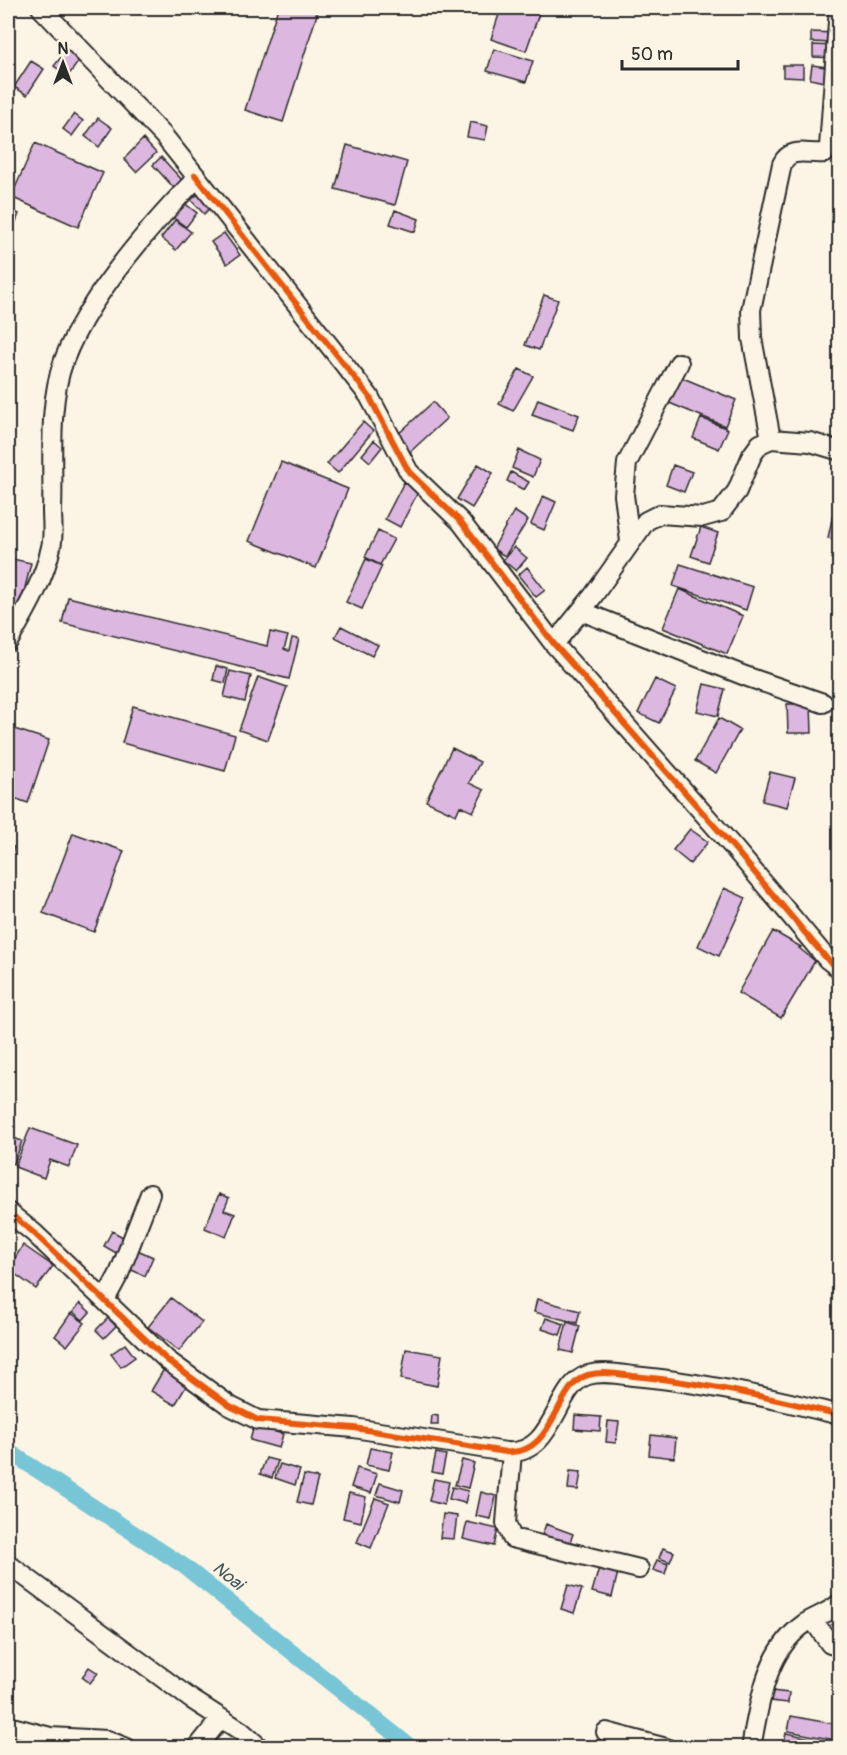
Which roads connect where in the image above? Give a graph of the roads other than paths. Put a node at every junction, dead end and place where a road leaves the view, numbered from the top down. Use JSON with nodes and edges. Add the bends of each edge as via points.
{"nodes":[{"id":1,"x":41,"y":8,"type":"edge"},
{"id":2,"x":839,"y":8,"type":"edge"},
{"id":3,"x":195,"y":175,"type":"junction"},
{"id":4,"x":679,"y":363,"type":"dead end"},
{"id":5,"x":771,"y":439,"type":"junction"},
{"id":6,"x":840,"y":451,"type":"edge"},
{"id":7,"x":630,"y":541,"type":"junction"},
{"id":8,"x":581,"y":611,"type":"junction"},
{"id":9,"x":8,"y":642,"type":"edge"},
{"id":10,"x":554,"y":644,"type":"junction"},
{"id":11,"x":823,"y":703,"type":"dead end"},
{"id":12,"x":840,"y":969,"type":"edge"},
{"id":13,"x":150,"y":1194,"type":"dead end"},
{"id":14,"x":8,"y":1212,"type":"edge"},
{"id":15,"x":105,"y":1300,"type":"junction"},
{"id":16,"x":840,"y":1415,"type":"edge"},
{"id":17,"x":512,"y":1452,"type":"junction"},
{"id":18,"x":8,"y":1564,"type":"edge"},
{"id":19,"x":639,"y":1569,"type":"dead end"},
{"id":20,"x":840,"y":1603,"type":"edge"},
{"id":21,"x":813,"y":1620,"type":"junction"},
{"id":22,"x":840,"y":1647,"type":"edge"},
{"id":23,"x":221,"y":1718,"type":"junction"},
{"id":24,"x":8,"y":1726,"type":"edge"},
{"id":25,"x":606,"y":1732,"type":"dead end"},
{"id":26,"x":106,"y":1744,"type":"edge"},
{"id":27,"x":127,"y":1748,"type":"edge"},
{"id":28,"x":197,"y":1748,"type":"edge"},
{"id":29,"x":260,"y":1748,"type":"edge"},
{"id":30,"x":666,"y":1748,"type":"edge"},
{"id":31,"x":751,"y":1748,"type":"edge"}],
"edges":[{"from":1,"to":3,"type":"street","via":[[163,135]]},
{"from":2,"to":5,"type":"street","via":[[829,147],[825,153],[792,152],[782,164],[751,310],[752,338]]},
{"from":3,"to":9,"type":"street","via":[[115,273],[64,361],[55,409],[52,546],[38,589]]},
{"from":3,"to":10,"type":"street","via":[[369,396],[409,472],[461,522]]},
{"from":4,"to":7,"type":"street","via":[[627,463],[624,495]]},
{"from":5,"to":6,"type":"street","via":[[810,442]]},
{"from":5,"to":7,"type":"street","via":[[760,444],[752,455],[737,491],[721,512],[703,517],[660,514],[646,521]]},
{"from":7,"to":8,"type":"street"},
{"from":8,"to":10,"type":"street"},
{"from":8,"to":11,"type":"street"},
{"from":10,"to":12,"type":"street","via":[[827,959]]},
{"from":13,"to":15,"type":"street"},
{"from":14,"to":15,"type":"street"},
{"from":15,"to":17,"type":"street","via":[[167,1360],[230,1406],[258,1420],[354,1428]]},
{"from":16,"to":17,"type":"street","via":[[670,1379],[589,1374],[576,1382],[541,1437],[532,1446]]},
{"from":17,"to":19,"type":"street","via":[[506,1523],[512,1538]]},
{"from":18,"to":23,"type":"street"},
{"from":20,"to":21,"type":"street"},
{"from":21,"to":22,"type":"street","via":[[830,1644]]},
{"from":21,"to":31,"type":"street","via":[[782,1643],[767,1677]]},
{"from":23,"to":28,"type":"street"},
{"from":23,"to":29,"type":"street"},
{"from":24,"to":26,"type":"street","via":[[50,1737]]},
{"from":25,"to":30,"type":"street"},
{"from":26,"to":27,"type":"street"}]}
